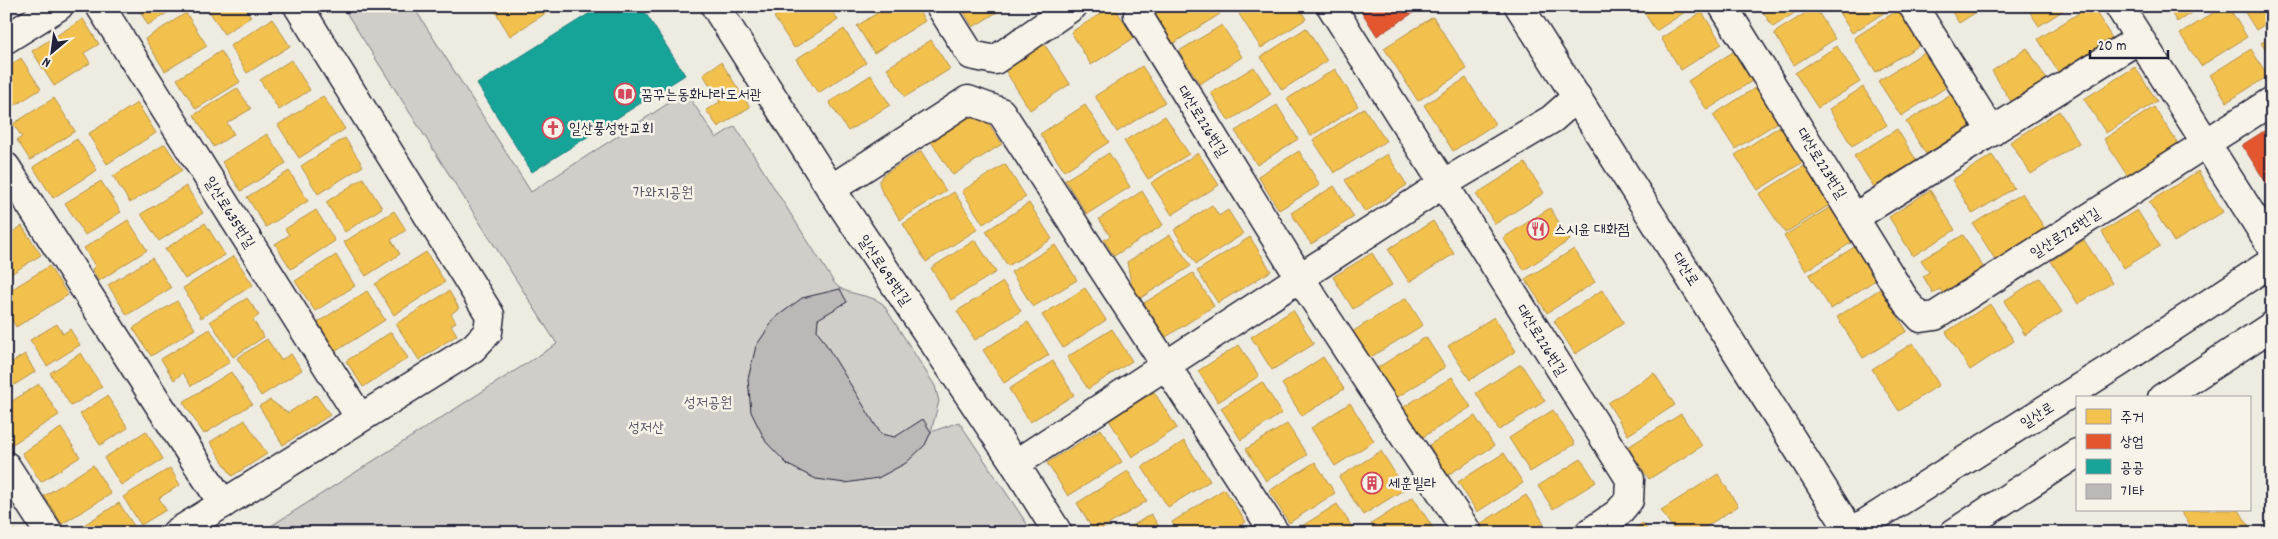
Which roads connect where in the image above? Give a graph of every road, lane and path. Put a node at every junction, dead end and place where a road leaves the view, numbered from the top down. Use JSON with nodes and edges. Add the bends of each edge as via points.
{"nodes":[{"id":1,"x":59,"y":6,"type":"edge"},
{"id":2,"x":100,"y":6,"type":"edge"},
{"id":3,"x":298,"y":6,"type":"edge"},
{"id":4,"x":715,"y":6,"type":"edge"},
{"id":5,"x":940,"y":6,"type":"edge"},
{"id":6,"x":1073,"y":6,"type":"edge"},
{"id":7,"x":1330,"y":6,"type":"edge"},
{"id":8,"x":1519,"y":6,"type":"edge"},
{"id":9,"x":1724,"y":6,"type":"edge"},
{"id":10,"x":1913,"y":6,"type":"edge"},
{"id":11,"x":2118,"y":6,"type":"edge"},
{"id":12,"x":1141,"y":11,"type":"edge"},
{"id":13,"x":6,"y":39,"type":"edge"},
{"id":14,"x":2139,"y":39,"type":"junction"},
{"id":15,"x":1577,"y":97,"type":"junction"},
{"id":16,"x":2272,"y":101,"type":"edge"},
{"id":17,"x":1992,"y":132,"type":"junction"},
{"id":18,"x":2207,"y":143,"type":"junction"},
{"id":19,"x":6,"y":167,"type":"edge"},
{"id":20,"x":1443,"y":184,"type":"junction"},
{"id":21,"x":831,"y":189,"type":"junction"},
{"id":22,"x":1856,"y":217,"type":"junction"},
{"id":23,"x":2272,"y":247,"type":"edge"},
{"id":24,"x":2272,"y":262,"type":"edge"},
{"id":25,"x":1300,"y":278,"type":"junction"},
{"id":26,"x":1922,"y":318,"type":"joint"},
{"id":27,"x":2272,"y":326,"type":"edge"},
{"id":28,"x":1166,"y":366,"type":"junction"},
{"id":29,"x":2165,"y":396,"type":"edge"},
{"id":30,"x":360,"y":418,"type":"junction"},
{"id":31,"x":2076,"y":454,"type":"edge"},
{"id":32,"x":1015,"y":464,"type":"junction"},
{"id":33,"x":6,"y":466,"type":"edge"},
{"id":34,"x":222,"y":504,"type":"junction"},
{"id":35,"x":49,"y":533,"type":"edge"},
{"id":36,"x":176,"y":533,"type":"edge"},
{"id":37,"x":1058,"y":533,"type":"edge"},
{"id":38,"x":1275,"y":533,"type":"edge"},
{"id":39,"x":1468,"y":533,"type":"edge"},
{"id":40,"x":1589,"y":533,"type":"edge"},
{"id":41,"x":1851,"y":533,"type":"edge"},
{"id":42,"x":1954,"y":533,"type":"edge"}],
"edges":[{"from":1,"to":13,"type":"street"},
{"from":2,"to":30,"type":"street","name":"일산로635번길"},
{"from":3,"to":30,"type":"street","via":[[490,316],[488,332],[473,348]]},
{"from":4,"to":21,"type":"street","name":"일산로695번길"},
{"from":5,"to":6,"type":"street","via":[[971,55],[995,60]]},
{"from":7,"to":20,"type":"street","name":"대산로226번길"},
{"from":8,"to":15,"type":"street","name":"대산로"},
{"from":9,"to":22,"type":"street","name":"대산로223번길"},
{"from":10,"to":17,"type":"street"},
{"from":11,"to":14,"type":"street"},
{"from":12,"to":25,"type":"street","name":"대산로226번길"},
{"from":14,"to":17,"type":"street"},
{"from":14,"to":18,"type":"street"},
{"from":15,"to":20,"type":"street","via":[[1552,119]]},
{"from":15,"to":41,"type":"street","name":"대산로"},
{"from":16,"to":18,"type":"street","name":"일산로725번길"},
{"from":17,"to":22,"type":"street"},
{"from":18,"to":23,"type":"street"},
{"from":18,"to":26,"type":"street","name":"일산로725번길","via":[[1935,316]]},
{"from":19,"to":34,"type":"street"},
{"from":20,"to":25,"type":"street"},
{"from":20,"to":40,"type":"street","name":"대산로226번길","via":[[1630,479],[1629,500],[1618,513]]},
{"from":21,"to":28,"type":"street","via":[[968,100],[1001,112]]},
{"from":21,"to":32,"type":"street","name":"일산로695번길"},
{"from":22,"to":26,"type":"street","name":"대산로223번길","via":[[1907,303]]},
{"from":24,"to":41,"type":"street","name":"일산로"},
{"from":25,"to":28,"type":"street"},
{"from":25,"to":39,"type":"street","name":"대산로226번길"},
{"from":27,"to":29,"type":"street"},
{"from":28,"to":32,"type":"street"},
{"from":28,"to":38,"type":"street"},
{"from":30,"to":34,"type":"street"},
{"from":31,"to":42,"type":"street"},
{"from":32,"to":37,"type":"street","name":"일산로695번길"},
{"from":33,"to":35,"type":"street"},
{"from":34,"to":36,"type":"street"}]}
